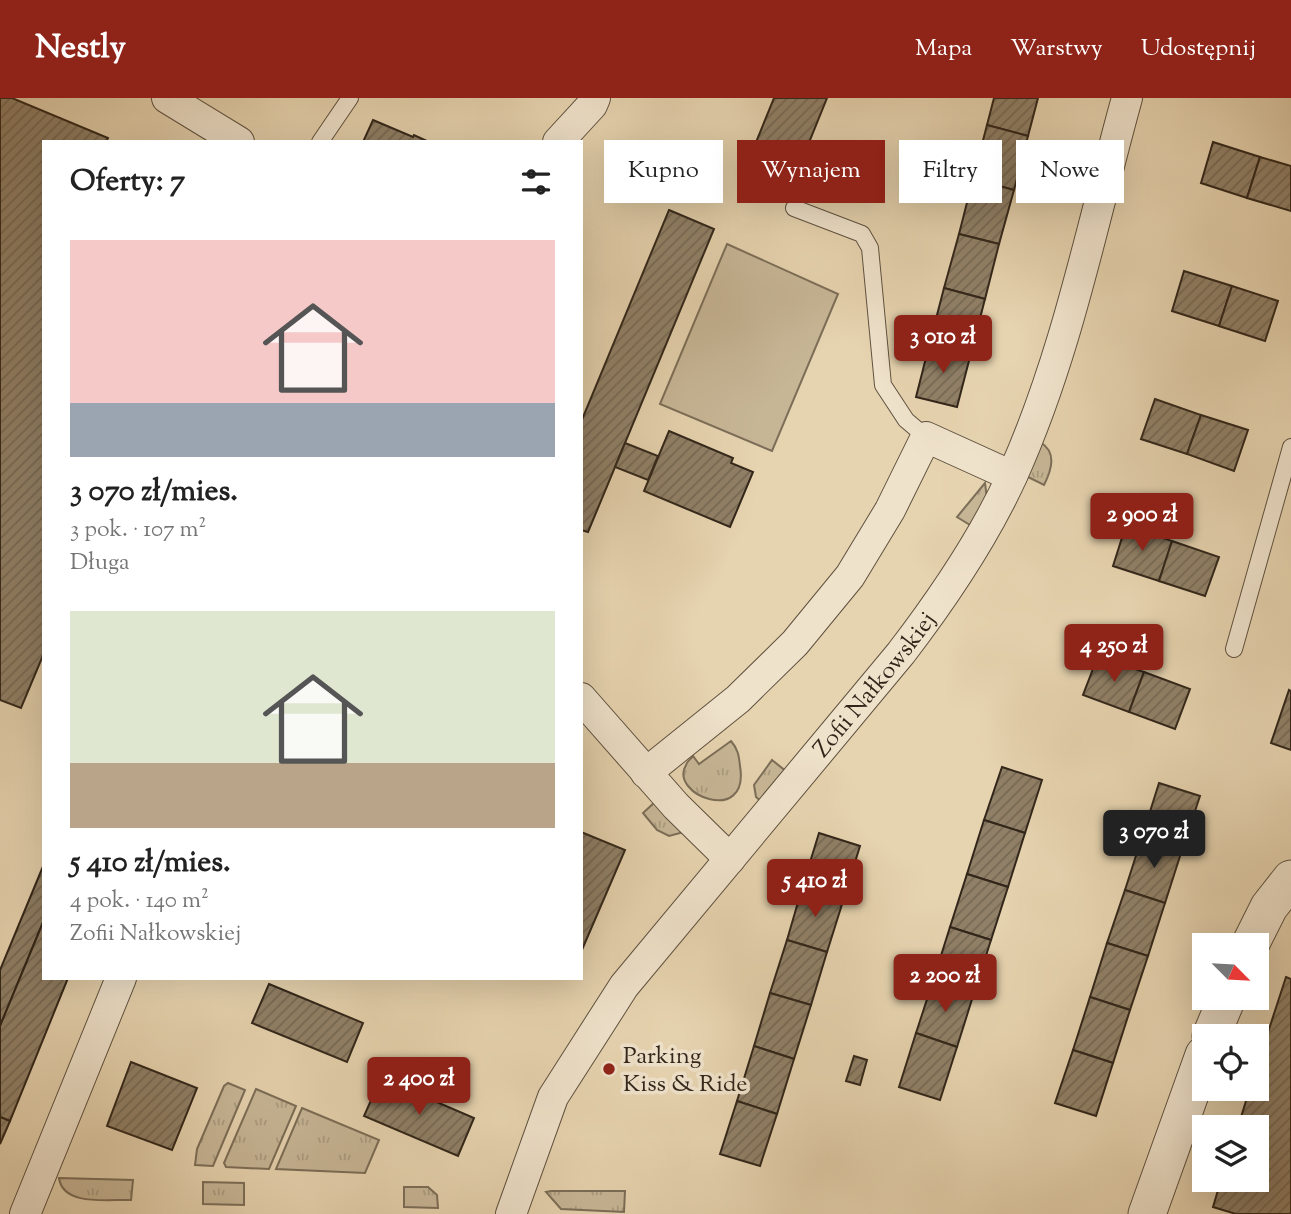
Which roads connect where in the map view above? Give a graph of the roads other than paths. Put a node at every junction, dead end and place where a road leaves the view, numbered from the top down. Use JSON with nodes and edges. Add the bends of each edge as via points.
{"nodes":[{"id":1,"x":167,"y":98,"type":"edge"},
{"id":2,"x":350,"y":98,"type":"edge"},
{"id":3,"x":595,"y":98,"type":"edge"},
{"id":4,"x":1127,"y":98,"type":"edge"},
{"id":5,"x":236,"y":140,"type":"edge"},
{"id":6,"x":321,"y":140,"type":"edge"},
{"id":7,"x":560,"y":140,"type":"edge"},
{"id":8,"x":794,"y":208,"type":"dead end"},
{"id":9,"x":926,"y":438,"type":"junction"},
{"id":10,"x":1291,"y":447,"type":"edge"},
{"id":11,"x":1013,"y":476,"type":"junction"},
{"id":12,"x":1234,"y":649,"type":"dead end"},
{"id":13,"x":583,"y":700,"type":"edge"},
{"id":14,"x":646,"y":773,"type":"junction"},
{"id":15,"x":730,"y":859,"type":"junction"},
{"id":16,"x":1284,"y":900,"type":"edge"},
{"id":17,"x":1259,"y":933,"type":"edge"},
{"id":18,"x":120,"y":980,"type":"edge"},
{"id":19,"x":1192,"y":1088,"type":"edge"},
{"id":20,"x":25,"y":1214,"type":"edge"},
{"id":21,"x":510,"y":1214,"type":"edge"},
{"id":22,"x":1147,"y":1214,"type":"edge"}],
"edges":[{"from":1,"to":5,"type":"street"},
{"from":2,"to":6,"type":"lane"},
{"from":3,"to":7,"type":"street"},
{"from":4,"to":11,"type":"street","name":"Zofii Nałkowskiej","via":[[1050,381]]},
{"from":8,"to":9,"type":"lane","via":[[862,234],[870,248],[883,385],[906,420]]},
{"from":9,"to":11,"type":"street"},
{"from":9,"to":14,"type":"street","via":[[850,576],[811,624],[738,699]]},
{"from":10,"to":12,"type":"lane"},
{"from":11,"to":15,"type":"street","name":"Zofii Nałkowskiej","via":[[976,547],[928,618]]},
{"from":13,"to":14,"type":"street"},
{"from":14,"to":15,"type":"street"},
{"from":15,"to":21,"type":"street","name":"Zofii Nałkowskiej","via":[[624,986],[553,1097]]},
{"from":16,"to":17,"type":"street"},
{"from":18,"to":20,"type":"street"},
{"from":19,"to":22,"type":"street"}]}
